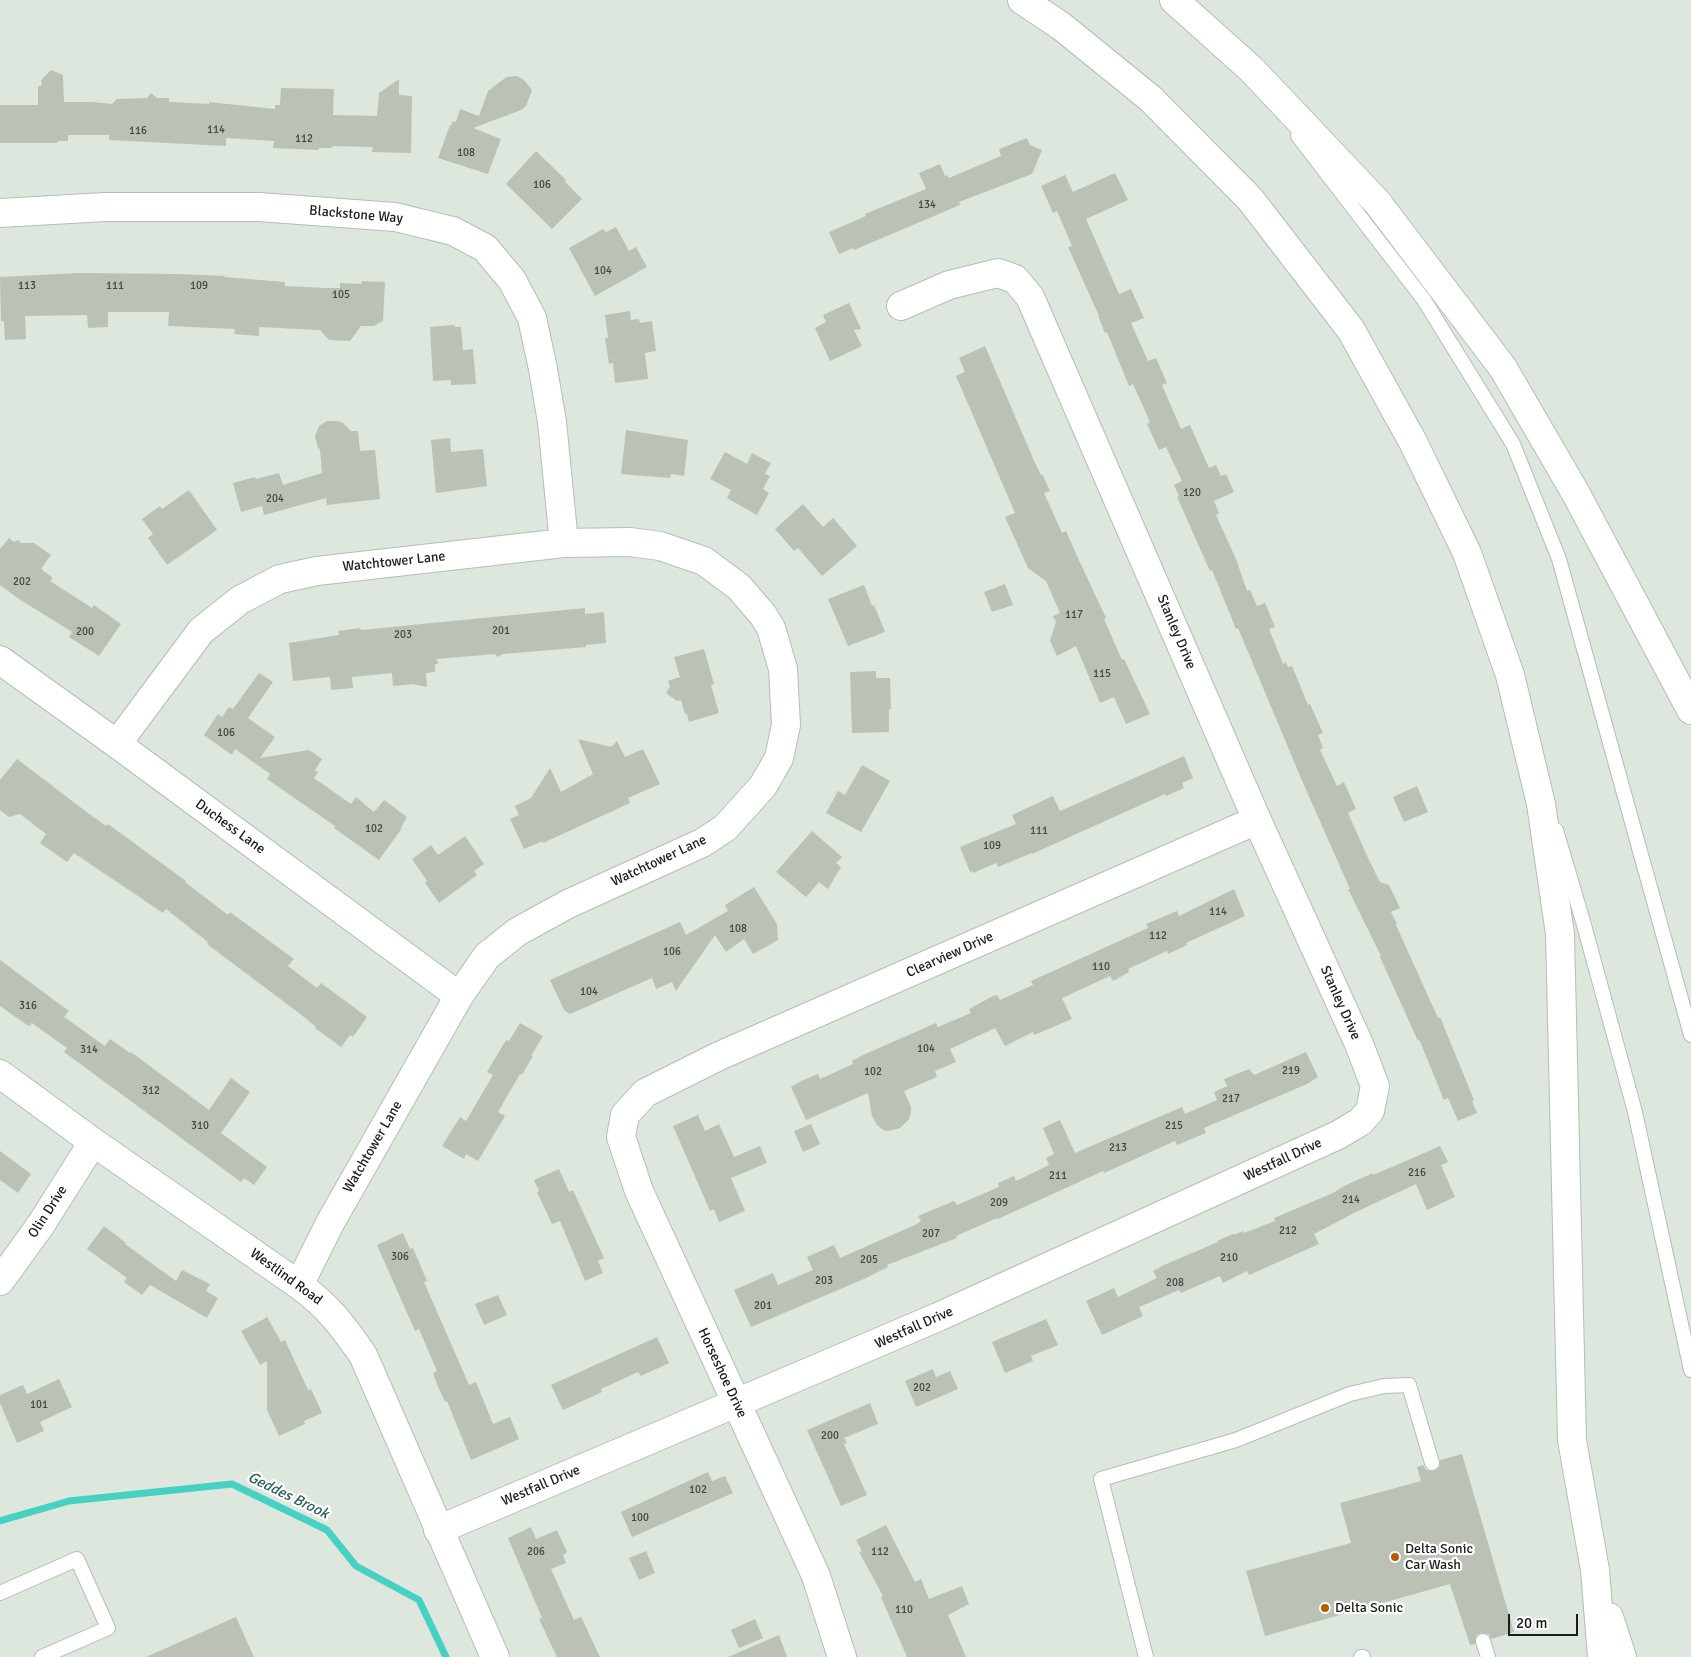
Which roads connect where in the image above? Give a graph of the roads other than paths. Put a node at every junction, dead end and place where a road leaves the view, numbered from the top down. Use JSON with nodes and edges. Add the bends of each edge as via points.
{"nodes":[{"id":1,"x":1022,"y":0,"type":"edge"},
{"id":2,"x":1174,"y":0,"type":"edge"},
{"id":3,"x":1237,"y":56,"type":"junction"},
{"id":4,"x":0,"y":213,"type":"edge"},
{"id":5,"x":901,"y":306,"type":"dead end"},
{"id":6,"x":564,"y":543,"type":"junction"},
{"id":7,"x":0,"y":660,"type":"edge"},
{"id":8,"x":1511,"y":678,"type":"junction"},
{"id":9,"x":1691,"y":710,"type":"edge"},
{"id":10,"x":117,"y":744,"type":"junction"},
{"id":11,"x":1258,"y":820,"type":"junction"},
{"id":12,"x":459,"y":996,"type":"junction"},
{"id":13,"x":1691,"y":1035,"type":"edge"},
{"id":14,"x":0,"y":1074,"type":"edge"},
{"id":15,"x":645,"y":1093,"type":"joint"},
{"id":16,"x":1373,"y":1101,"type":"joint"},
{"id":17,"x":93,"y":1142,"type":"junction"},
{"id":18,"x":0,"y":1281,"type":"edge"},
{"id":19,"x":299,"y":1285,"type":"junction"},
{"id":20,"x":1691,"y":1370,"type":"edge"},
{"id":21,"x":736,"y":1405,"type":"junction"},
{"id":22,"x":1432,"y":1462,"type":"dead end"},
{"id":23,"x":438,"y":1530,"type":"junction"},
{"id":24,"x":1595,"y":1570,"type":"junction"},
{"id":25,"x":0,"y":1593,"type":"edge"},
{"id":26,"x":1483,"y":1641,"type":"dead end"},
{"id":27,"x":42,"y":1657,"type":"edge"},
{"id":28,"x":494,"y":1657,"type":"edge"},
{"id":29,"x":842,"y":1657,"type":"edge"},
{"id":30,"x":1146,"y":1657,"type":"edge"},
{"id":31,"x":1488,"y":1657,"type":"edge"},
{"id":32,"x":1602,"y":1657,"type":"edge"},
{"id":33,"x":1622,"y":1657,"type":"edge"}],
"edges":[{"from":1,"to":8,"type":"main road","via":[[1061,26],[1157,106],[1250,199],[1351,330],[1413,442],[1466,554]]},
{"from":2,"to":3,"type":"main road"},
{"from":3,"to":9,"type":"main road","via":[[1377,202],[1503,368]]},
{"from":3,"to":13,"type":"lane","via":[[1424,300],[1513,444],[1559,559]]},
{"from":4,"to":6,"type":"main road","name":"Blackstone Way","via":[[104,207],[250,207],[395,217],[453,230],[485,248],[512,280],[532,318],[552,422]]},
{"from":5,"to":11,"type":"main road","name":"Stanley Drive","via":[[949,285],[998,273],[1015,279],[1030,297]]},
{"from":6,"to":10,"type":"main road","name":"Watchtower Lane","via":[[317,571],[280,579],[240,600],[201,631]]},
{"from":6,"to":12,"type":"main road","name":"Watchtower Lane","via":[[630,542],[660,546],[704,561],[739,587],[771,628],[783,669],[786,725],[779,758],[763,786],[725,828],[702,843],[568,904],[517,932],[487,956]]},
{"from":7,"to":10,"type":"main road","name":"Duchess Lane"},
{"from":8,"to":20,"type":"lane","via":[[1635,1112]]},
{"from":8,"to":24,"type":"main road","via":[[1542,804],[1560,934],[1572,1440]]},
{"from":10,"to":12,"type":"main road","name":"Duchess Lane"},
{"from":11,"to":15,"type":"main road","name":"Clearview Drive","via":[[719,1056]]},
{"from":11,"to":16,"type":"main road","name":"Stanley Drive","via":[[1359,1044],[1375,1086]]},
{"from":12,"to":19,"type":"main road","name":"Watchtower Lane","via":[[330,1223]]},
{"from":14,"to":17,"type":"main road","name":"Westlind Road"},
{"from":15,"to":21,"type":"main road","name":"Horseshoe Drive","via":[[625,1115],[621,1137],[639,1192]]},
{"from":16,"to":21,"type":"main road","name":"Westfall Drive","via":[[1370,1111],[1360,1122],[1338,1135]]},
{"from":17,"to":18,"type":"main road","name":"Olin Drive","via":[[40,1226]]},
{"from":17,"to":19,"type":"main road","name":"Westlind Road"},
{"from":19,"to":23,"type":"main road","name":"Westlind Road","via":[[320,1300],[363,1355]]},
{"from":21,"to":23,"type":"main road","name":"Westfall Drive"},
{"from":21,"to":29,"type":"main road","name":"Horseshoe Drive","via":[[816,1576]]},
{"from":22,"to":30,"type":"lane","via":[[1409,1385],[1384,1386],[1350,1394],[1236,1440],[1101,1479]]},
{"from":23,"to":28,"type":"main road","name":"Westlind Road"},
{"from":24,"to":32,"type":"main road"},
{"from":24,"to":33,"type":"main road"},
{"from":25,"to":27,"type":"lane","via":[[77,1559],[108,1628]]},
{"from":26,"to":31,"type":"lane"}]}
